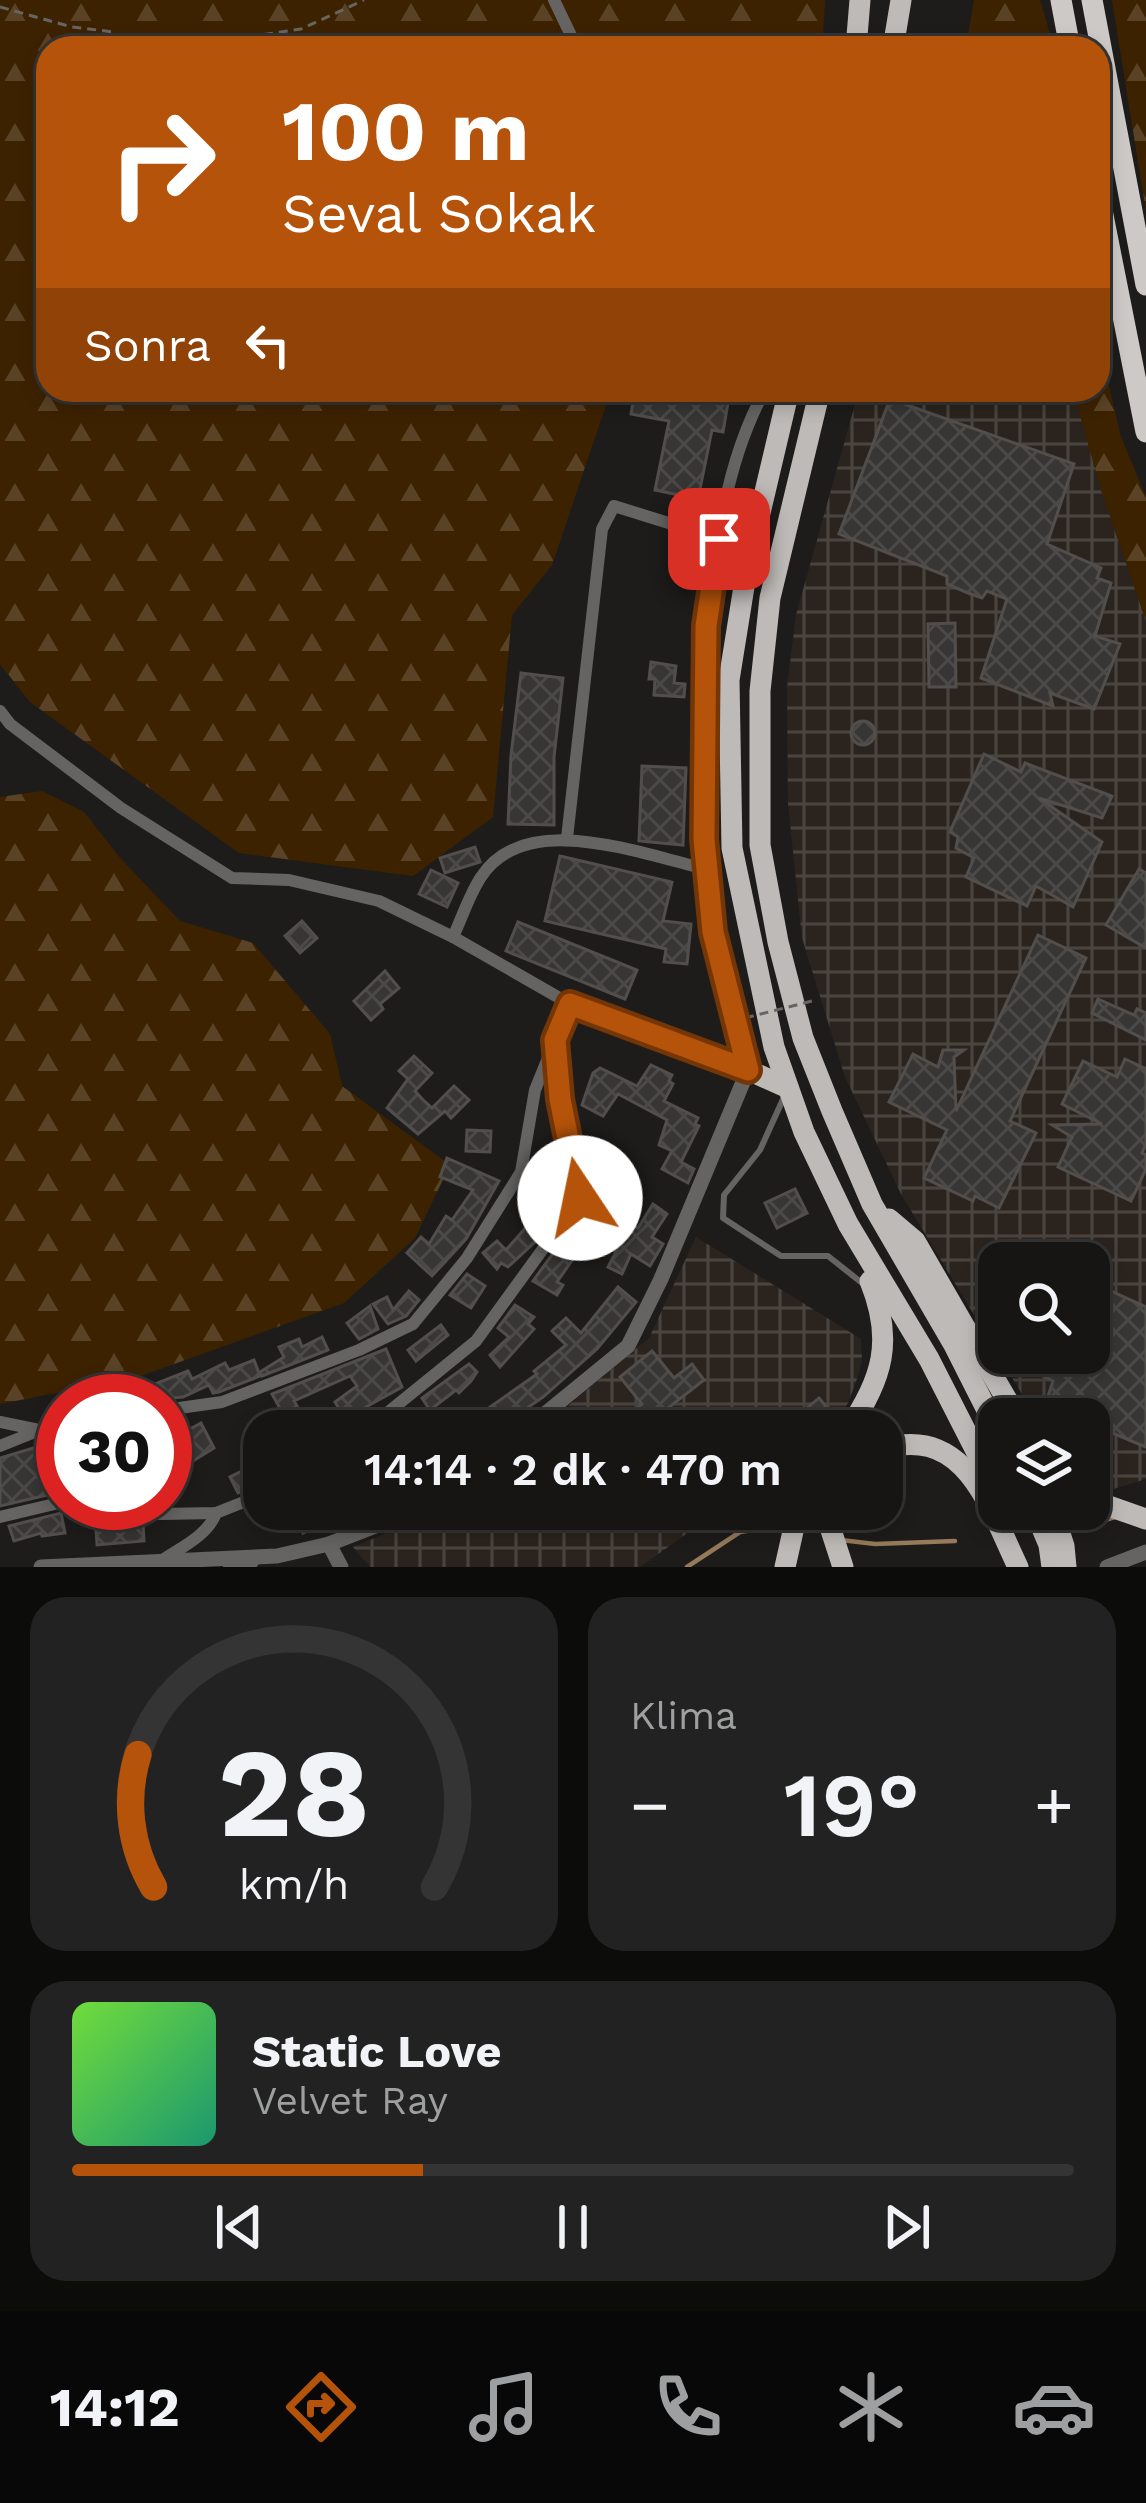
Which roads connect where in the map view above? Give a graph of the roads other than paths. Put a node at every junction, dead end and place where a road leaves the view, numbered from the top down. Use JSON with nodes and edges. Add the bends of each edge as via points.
{"nodes":[{"id":1,"x":554,"y":0,"type":"edge"},
{"id":2,"x":860,"y":0,"type":"edge"},
{"id":3,"x":891,"y":0,"type":"edge"},
{"id":4,"x":901,"y":0,"type":"edge"},
{"id":5,"x":1060,"y":0,"type":"edge"},
{"id":6,"x":1092,"y":0,"type":"edge"},
{"id":7,"x":571,"y":36,"type":"edge"},
{"id":8,"x":857,"y":36,"type":"edge"},
{"id":9,"x":890,"y":36,"type":"edge"},
{"id":10,"x":893,"y":36,"type":"edge"},
{"id":11,"x":1068,"y":36,"type":"edge"},
{"id":12,"x":1099,"y":36,"type":"edge"},
{"id":13,"x":1110,"y":95,"type":"edge"},
{"id":14,"x":1110,"y":250,"type":"edge"},
{"id":15,"x":1146,"y":285,"type":"edge"},
{"id":16,"x":757,"y":402,"type":"edge"},
{"id":17,"x":786,"y":402,"type":"edge"},
{"id":18,"x":817,"y":402,"type":"edge"},
{"id":19,"x":1146,"y":432,"type":"edge"},
{"id":20,"x":719,"y":539,"type":"junction"},
{"id":21,"x":0,"y":711,"type":"edge"},
{"id":22,"x":567,"y":838,"type":"junction"},
{"id":23,"x":707,"y":869,"type":"junction"},
{"id":24,"x":453,"y":937,"type":"junction"},
{"id":25,"x":570,"y":1004,"type":"junction"},
{"id":26,"x":555,"y":1040,"type":"junction"},
{"id":27,"x":748,"y":1070,"type":"junction"},
{"id":28,"x":788,"y":1088,"type":"junction"},
{"id":29,"x":835,"y":1197,"type":"junction"},
{"id":30,"x":872,"y":1204,"type":"junction"},
{"id":31,"x":875,"y":1293,"type":"junction"},
{"id":32,"x":981,"y":1398,"type":"edge"},
{"id":33,"x":1006,"y":1398,"type":"edge"},
{"id":34,"x":192,"y":1406,"type":"edge"},
{"id":35,"x":391,"y":1410,"type":"edge"},
{"id":36,"x":550,"y":1410,"type":"edge"},
{"id":37,"x":861,"y":1410,"type":"edge"},
{"id":38,"x":0,"y":1422,"type":"edge"},
{"id":39,"x":36,"y":1429,"type":"edge"},
{"id":40,"x":36,"y":1432,"type":"edge"},
{"id":41,"x":0,"y":1446,"type":"edge"},
{"id":42,"x":903,"y":1446,"type":"edge"},
{"id":43,"x":978,"y":1455,"type":"edge"},
{"id":44,"x":243,"y":1502,"type":"edge"},
{"id":45,"x":1110,"y":1504,"type":"edge"},
{"id":46,"x":36,"y":1508,"type":"edge"},
{"id":47,"x":192,"y":1513,"type":"edge"},
{"id":48,"x":216,"y":1513,"type":"junction"},
{"id":49,"x":0,"y":1517,"type":"edge"},
{"id":50,"x":1146,"y":1519,"type":"edge"},
{"id":51,"x":365,"y":1530,"type":"edge"},
{"id":52,"x":793,"y":1530,"type":"edge"},
{"id":53,"x":831,"y":1530,"type":"edge"},
{"id":54,"x":1009,"y":1530,"type":"edge"},
{"id":55,"x":1043,"y":1530,"type":"edge"},
{"id":56,"x":1059,"y":1530,"type":"edge"},
{"id":57,"x":329,"y":1544,"type":"junction"},
{"id":58,"x":1146,"y":1552,"type":"edge"},
{"id":59,"x":277,"y":1556,"type":"junction"},
{"id":60,"x":164,"y":1559,"type":"junction"},
{"id":61,"x":41,"y":1567,"type":"edge"},
{"id":62,"x":230,"y":1567,"type":"edge"},
{"id":63,"x":341,"y":1567,"type":"edge"},
{"id":64,"x":785,"y":1567,"type":"edge"},
{"id":65,"x":843,"y":1567,"type":"edge"},
{"id":66,"x":1018,"y":1567,"type":"edge"},
{"id":67,"x":1052,"y":1567,"type":"edge"},
{"id":68,"x":1066,"y":1567,"type":"edge"},
{"id":69,"x":1107,"y":1567,"type":"edge"}],
"edges":[{"from":1,"to":7,"type":"street"},
{"from":2,"to":8,"type":"highway"},
{"from":3,"to":9,"type":"highway"},
{"from":4,"to":10,"type":"highway"},
{"from":5,"to":11,"type":"highway"},
{"from":6,"to":12,"type":"highway"},
{"from":13,"to":15,"type":"highway"},
{"from":14,"to":19,"type":"highway"},
{"from":16,"to":20,"type":"street"},
{"from":17,"to":28,"type":"highway","via":[[728,680],[732,848]]},
{"from":18,"to":30,"type":"highway","via":[[770,598],[760,691],[760,845],[803,1038]]},
{"from":20,"to":22,"type":"street","via":[[614,506],[602,529]]},
{"from":20,"to":23,"type":"street","via":[[706,626]]},
{"from":21,"to":24,"type":"street","via":[[121,808],[232,878],[289,880],[379,901]]},
{"from":22,"to":23,"type":"street"},
{"from":22,"to":24,"type":"street","via":[[511,847],[481,876]]},
{"from":23,"to":27,"type":"street","via":[[713,932]]},
{"from":24,"to":25,"type":"street"},
{"from":25,"to":26,"type":"street"},
{"from":25,"to":27,"type":"street"},
{"from":26,"to":34,"type":"street","via":[[535,1090],[521,1172],[413,1324],[222,1402]]},
{"from":26,"to":35,"type":"street","via":[[580,1198],[476,1341]]},
{"from":27,"to":28,"type":"highway"},
{"from":27,"to":36,"type":"street","via":[[628,1346]]},
{"from":28,"to":29,"type":"highway"},
{"from":28,"to":31,"type":"lane","via":[[760,1150],[724,1195],[723,1218],[781,1256],[828,1256]]},
{"from":29,"to":31,"type":"highway"},
{"from":29,"to":43,"type":"highway"},
{"from":30,"to":32,"type":"highway"},
{"from":30,"to":33,"type":"highway","via":[[915,1241]]},
{"from":31,"to":37,"type":"highway","via":[[886,1345]]},
{"from":38,"to":39,"type":"street"},
{"from":40,"to":41,"type":"street"},
{"from":42,"to":66,"type":"highway","via":[[947,1452],[968,1471]]},
{"from":44,"to":48,"type":"street"},
{"from":45,"to":50,"type":"highway"},
{"from":46,"to":49,"type":"street"},
{"from":47,"to":48,"type":"street"},
{"from":48,"to":60,"type":"street"},
{"from":51,"to":57,"type":"street"},
{"from":52,"to":64,"type":"highway"},
{"from":53,"to":65,"type":"highway"},
{"from":54,"to":66,"type":"highway"},
{"from":55,"to":67,"type":"highway"},
{"from":56,"to":68,"type":"highway"},
{"from":57,"to":59,"type":"street"},
{"from":57,"to":63,"type":"street"},
{"from":58,"to":69,"type":"street"},
{"from":59,"to":60,"type":"street"},
{"from":59,"to":62,"type":"street"},
{"from":60,"to":61,"type":"street"}]}
